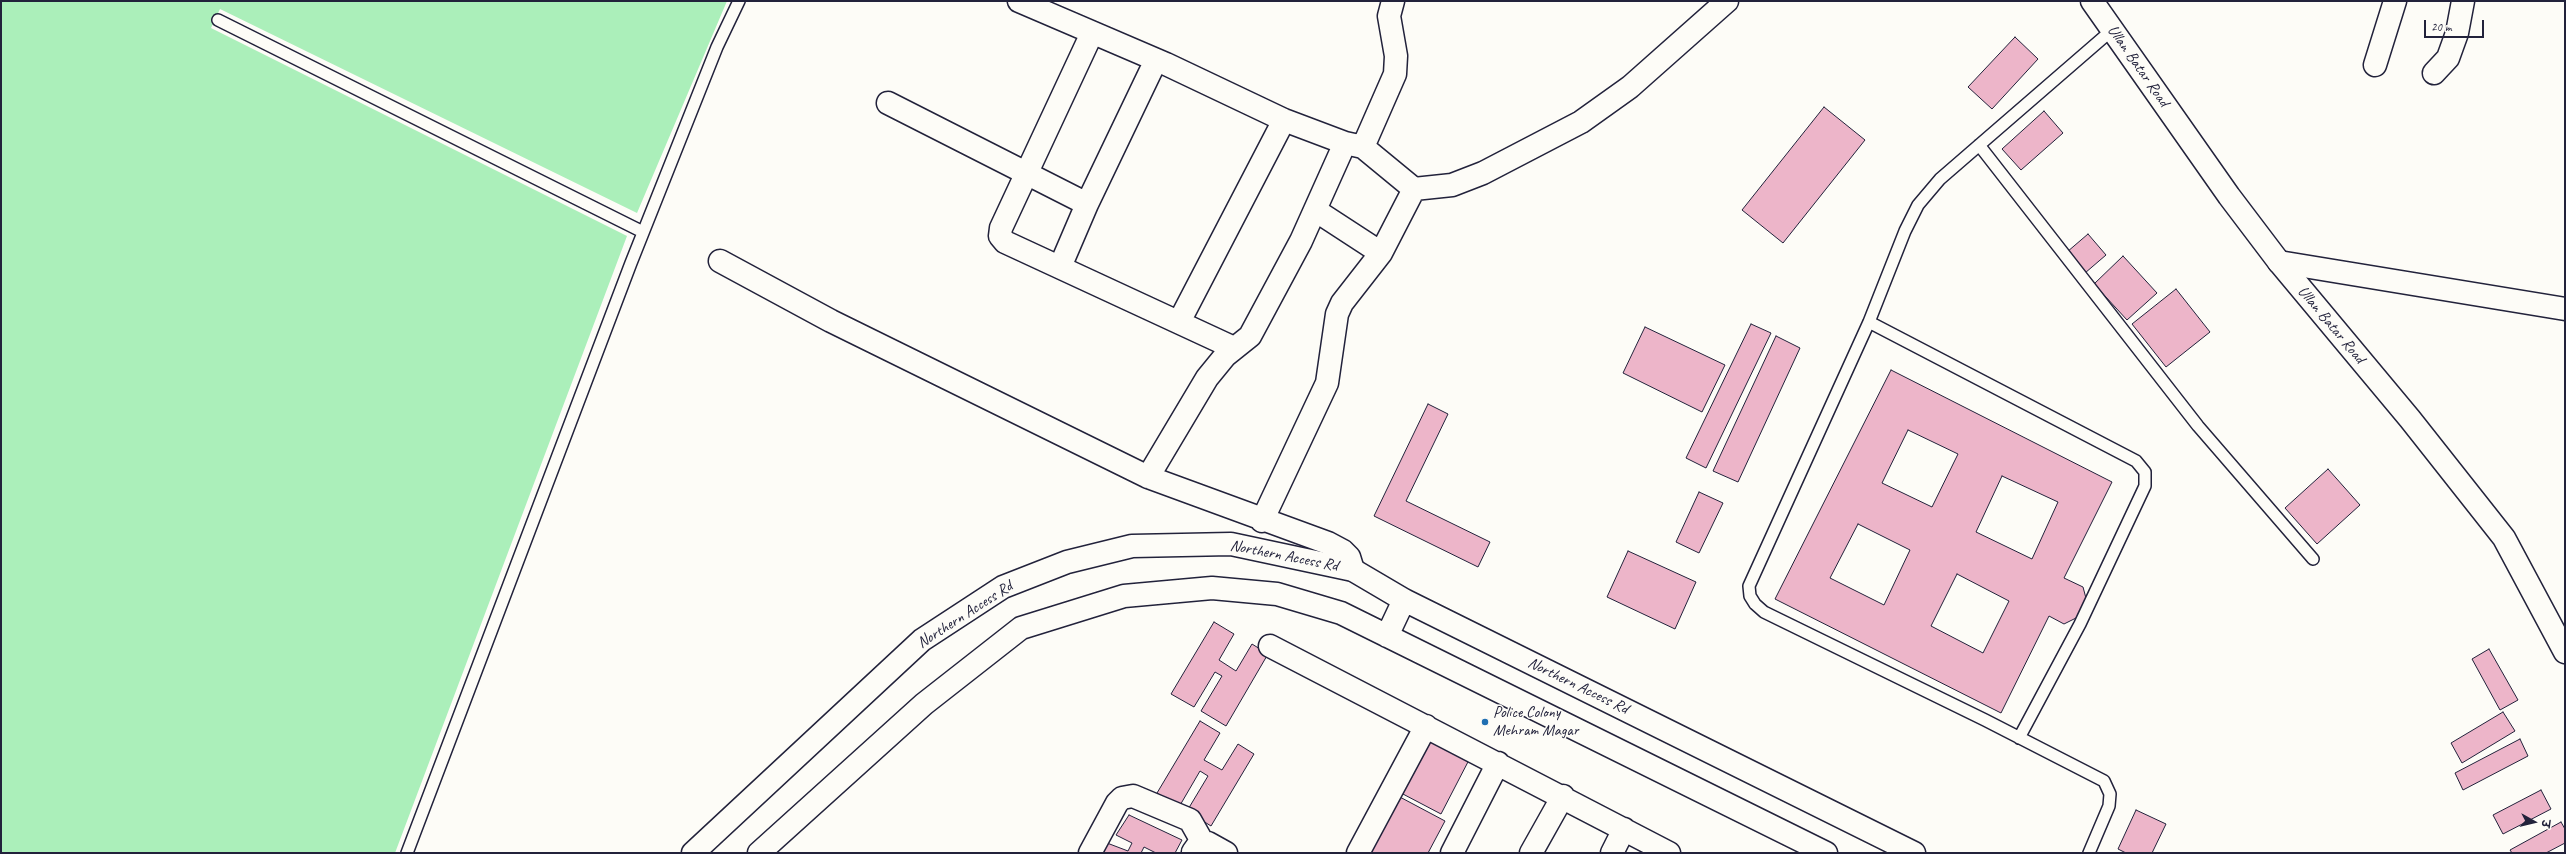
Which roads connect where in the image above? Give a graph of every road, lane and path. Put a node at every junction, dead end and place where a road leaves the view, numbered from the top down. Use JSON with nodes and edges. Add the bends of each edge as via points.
{"nodes":[{"id":1,"x":739,"y":1,"type":"edge"},
{"id":2,"x":1019,"y":1,"type":"edge"},
{"id":3,"x":1393,"y":1,"type":"edge"},
{"id":4,"x":1727,"y":1,"type":"edge"},
{"id":5,"x":2092,"y":1,"type":"edge"},
{"id":6,"x":2395,"y":1,"type":"edge"},
{"id":7,"x":2463,"y":1,"type":"edge"},
{"id":8,"x":218,"y":20,"type":"dead end"},
{"id":9,"x":2112,"y":30,"type":"junction"},
{"id":10,"x":1092,"y":33,"type":"junction"},
{"id":11,"x":1156,"y":60,"type":"junction"},
{"id":12,"x":2375,"y":65,"type":"dead end"},
{"id":13,"x":2434,"y":73,"type":"dead end"},
{"id":14,"x":888,"y":104,"type":"dead end"},
{"id":15,"x":1284,"y":120,"type":"junction"},
{"id":16,"x":1354,"y":145,"type":"junction"},
{"id":17,"x":1979,"y":146,"type":"junction"},
{"id":18,"x":1027,"y":175,"type":"junction"},
{"id":19,"x":1414,"y":189,"type":"junction"},
{"id":20,"x":1087,"y":204,"type":"junction"},
{"id":21,"x":1315,"y":210,"type":"junction"},
{"id":22,"x":643,"y":232,"type":"junction"},
{"id":23,"x":1381,"y":253,"type":"junction"},
{"id":24,"x":720,"y":261,"type":"dead end"},
{"id":25,"x":2278,"y":262,"type":"junction"},
{"id":26,"x":1060,"y":267,"type":"junction"},
{"id":27,"x":2565,"y":309,"type":"edge"},
{"id":28,"x":1179,"y":322,"type":"junction"},
{"id":29,"x":1869,"y":322,"type":"junction"},
{"id":30,"x":1234,"y":348,"type":"junction"},
{"id":31,"x":1148,"y":477,"type":"junction"},
{"id":32,"x":1262,"y":521,"type":"junction"},
{"id":33,"x":2313,"y":559,"type":"dead end"},
{"id":34,"x":1353,"y":570,"type":"junction"},
{"id":35,"x":1404,"y":600,"type":"junction"},
{"id":36,"x":1388,"y":636,"type":"junction"},
{"id":37,"x":1270,"y":646,"type":"dead end"},
{"id":38,"x":2565,"y":652,"type":"edge"},
{"id":39,"x":1426,"y":726,"type":"junction"},
{"id":40,"x":2019,"y":738,"type":"junction"},
{"id":41,"x":1498,"y":763,"type":"junction"},
{"id":42,"x":1563,"y":796,"type":"junction"},
{"id":43,"x":1624,"y":829,"type":"junction"},
{"id":44,"x":1197,"y":848,"type":"edge"},
{"id":45,"x":407,"y":853,"type":"edge"},
{"id":46,"x":693,"y":853,"type":"edge"},
{"id":47,"x":759,"y":853,"type":"edge"},
{"id":48,"x":1090,"y":853,"type":"edge"},
{"id":49,"x":1226,"y":853,"type":"edge"},
{"id":50,"x":1358,"y":853,"type":"edge"},
{"id":51,"x":1452,"y":853,"type":"edge"},
{"id":52,"x":1531,"y":853,"type":"edge"},
{"id":53,"x":1612,"y":853,"type":"edge"},
{"id":54,"x":1669,"y":853,"type":"edge"},
{"id":55,"x":1826,"y":853,"type":"edge"},
{"id":56,"x":1914,"y":853,"type":"edge"},
{"id":57,"x":2089,"y":853,"type":"edge"}],
"edges":[{"from":1,"to":22,"type":"lane","via":[[714,54]]},
{"from":2,"to":10,"type":"street"},
{"from":3,"to":16,"type":"street","via":[[1388,16],[1396,56],[1395,74]]},
{"from":4,"to":19,"type":"street","via":[[1630,87],[1581,122],[1483,173],[1452,185]]},
{"from":5,"to":9,"type":"street","name":"Ullan Batar Road"},
{"from":6,"to":12,"type":"street"},
{"from":7,"to":13,"type":"street","via":[[2457,34],[2448,58]]},
{"from":8,"to":22,"type":"lane"},
{"from":9,"to":17,"type":"lane"},
{"from":9,"to":25,"type":"street","name":"Ullan Batar Road"},
{"from":10,"to":11,"type":"street"},
{"from":10,"to":18,"type":"street"},
{"from":11,"to":15,"type":"street"},
{"from":11,"to":20,"type":"street"},
{"from":14,"to":18,"type":"street"},
{"from":15,"to":16,"type":"street"},
{"from":15,"to":28,"type":"street"},
{"from":16,"to":19,"type":"street"},
{"from":16,"to":21,"type":"street"},
{"from":17,"to":29,"type":"lane","via":[[1940,179],[1918,205]]},
{"from":17,"to":33,"type":"lane","via":[[2198,426]]},
{"from":18,"to":20,"type":"street"},
{"from":18,"to":26,"type":"street","via":[[1001,228],[1000,236],[1005,242]]},
{"from":19,"to":23,"type":"street"},
{"from":20,"to":26,"type":"street"},
{"from":21,"to":23,"type":"street"},
{"from":21,"to":30,"type":"street","via":[[1302,241],[1250,336]]},
{"from":22,"to":45,"type":"lane"},
{"from":23,"to":32,"type":"street","via":[[1342,303],[1337,314],[1327,383]]},
{"from":24,"to":31,"type":"street","via":[[831,322]]},
{"from":25,"to":27,"type":"street"},
{"from":25,"to":38,"type":"street","name":"Ullan Batar Road","via":[[2410,419],[2504,538]]},
{"from":26,"to":28,"type":"street"},
{"from":28,"to":30,"type":"street"},
{"from":29,"to":40,"type":"lane","via":[[1752,578],[1749,586],[1750,596],[1764,612]]},
{"from":29,"to":40,"type":"lane","via":[[2136,461],[2145,472],[2145,486],[2080,624]]},
{"from":30,"to":31,"type":"street","via":[[1207,378]]},
{"from":31,"to":32,"type":"street"},
{"from":32,"to":34,"type":"street","via":[[1328,543],[1343,551],[1349,557]]},
{"from":34,"to":35,"type":"street","name":"Northern Access Rd"},
{"from":34,"to":46,"type":"street","name":"Northern Access Rd","via":[[1231,544],[1132,546],[1067,562],[1003,587],[922,640]]},
{"from":35,"to":36,"type":"street"},
{"from":35,"to":56,"type":"street","name":"Northern Access Rd"},
{"from":36,"to":47,"type":"street","via":[[1341,613],[1277,594],[1212,588],[1124,596],[1020,628],[924,704]]},
{"from":36,"to":55,"type":"street"},
{"from":37,"to":39,"type":"street"},
{"from":39,"to":41,"type":"street"},
{"from":39,"to":50,"type":"street"},
{"from":40,"to":57,"type":"lane","via":[[2104,782],[2108,787],[2109,806]]},
{"from":41,"to":42,"type":"street"},
{"from":41,"to":51,"type":"street"},
{"from":42,"to":43,"type":"street"},
{"from":42,"to":52,"type":"street"},
{"from":43,"to":53,"type":"street"},
{"from":43,"to":54,"type":"street"},
{"from":44,"to":48,"type":"street","via":[[1190,820],[1133,796],[1122,798],[1117,803]]},
{"from":44,"to":49,"type":"street","via":[[1215,846]]}]}
